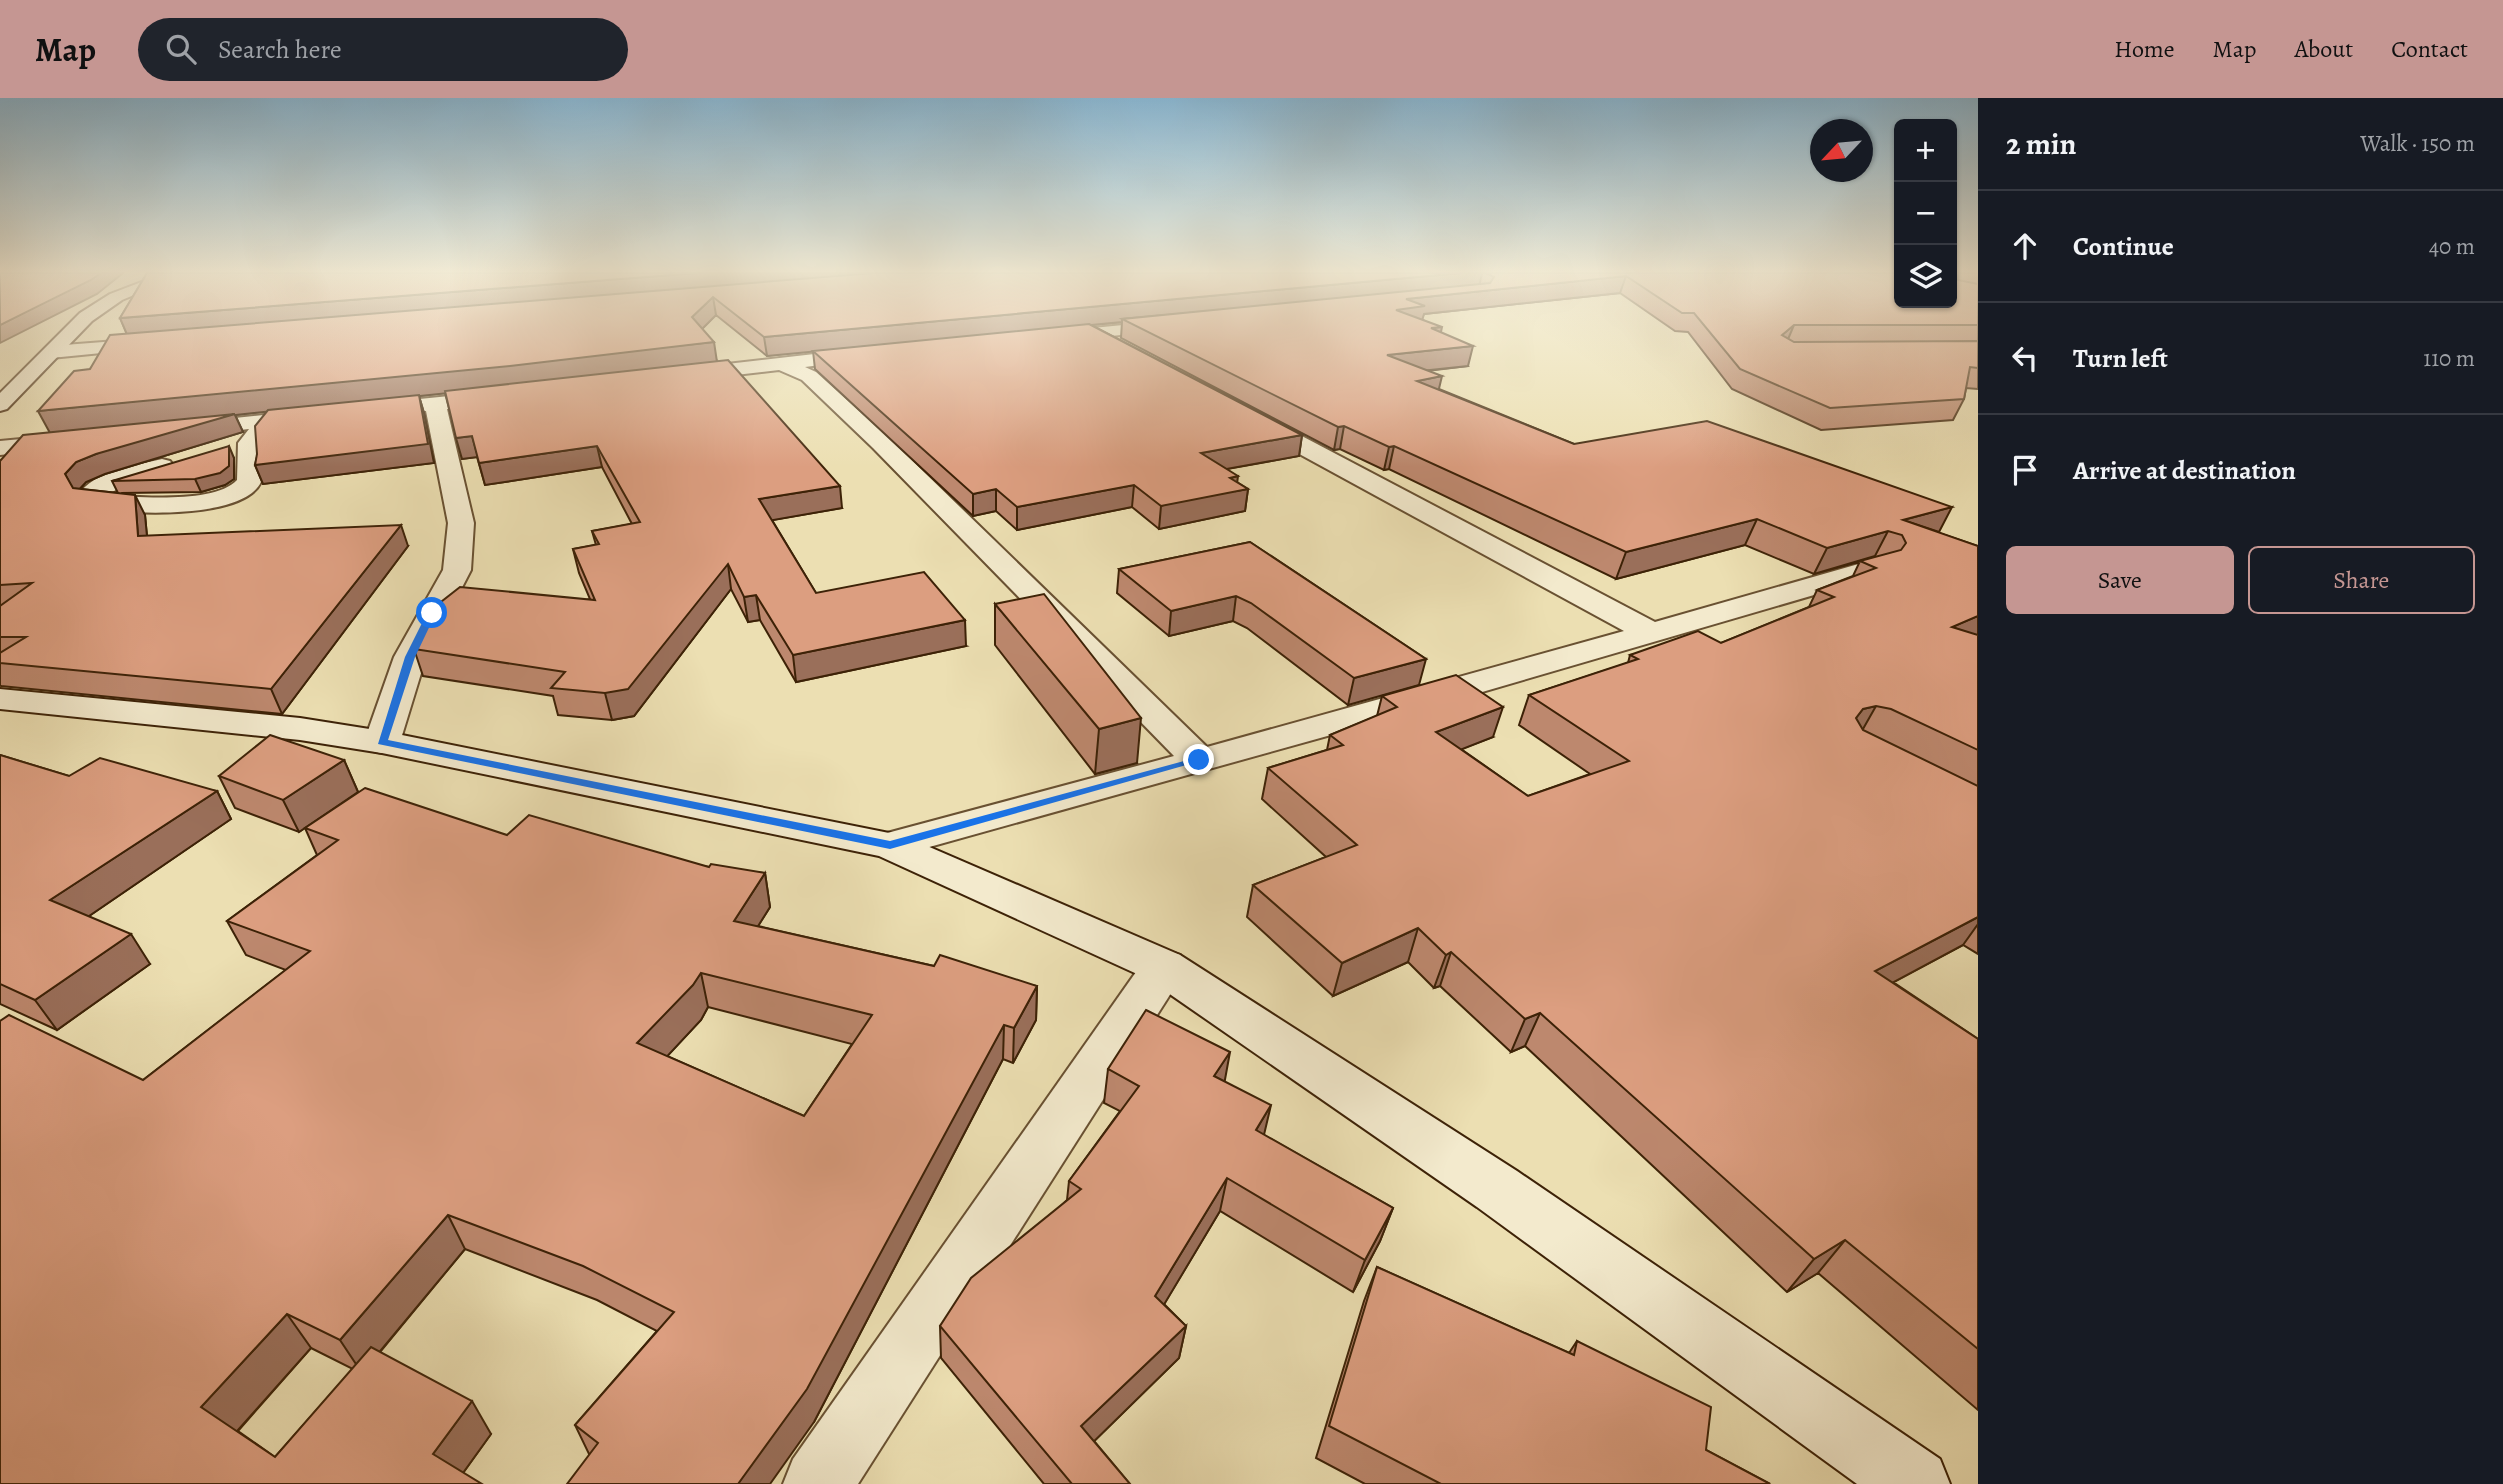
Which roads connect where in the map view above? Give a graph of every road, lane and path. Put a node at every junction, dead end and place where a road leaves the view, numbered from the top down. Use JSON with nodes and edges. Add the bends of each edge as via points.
{"nodes":[{"id":1,"x":65,"y":338,"type":"edge"},
{"id":2,"x":1041,"y":338,"type":"edge"},
{"id":3,"x":1101,"y":338,"type":"edge"},
{"id":4,"x":1027,"y":339,"type":"edge"},
{"id":5,"x":176,"y":341,"type":"edge"},
{"id":6,"x":51,"y":352,"type":"junction"},
{"id":7,"x":887,"y":352,"type":"edge"},
{"id":8,"x":1132,"y":355,"type":"edge"},
{"id":9,"x":834,"y":358,"type":"junction"},
{"id":10,"x":780,"y":363,"type":"junction"},
{"id":11,"x":810,"y":376,"type":"junction"},
{"id":12,"x":661,"y":378,"type":"edge"},
{"id":13,"x":515,"y":395,"type":"edge"},
{"id":14,"x":435,"y":403,"type":"junction"},
{"id":15,"x":0,"y":405,"type":"edge"},
{"id":16,"x":1236,"y":410,"type":"edge"},
{"id":17,"x":352,"y":412,"type":"edge"},
{"id":18,"x":324,"y":415,"type":"edge"},
{"id":19,"x":268,"y":420,"type":"junction"},
{"id":20,"x":161,"y":432,"type":"edge"},
{"id":21,"x":80,"y":440,"type":"edge"},
{"id":22,"x":249,"y":443,"type":"junction"},
{"id":23,"x":0,"y":448,"type":"edge"},
{"id":24,"x":224,"y":450,"type":"edge"},
{"id":25,"x":186,"y":460,"type":"edge"},
{"id":26,"x":1876,"y":568,"type":"edge"},
{"id":27,"x":1650,"y":632,"type":"junction"},
{"id":28,"x":0,"y":699,"type":"edge"},
{"id":29,"x":382,"y":742,"type":"junction"},
{"id":30,"x":1199,"y":760,"type":"junction"},
{"id":31,"x":890,"y":845,"type":"junction"},
{"id":32,"x":1164,"y":967,"type":"junction"},
{"id":33,"x":818,"y":1484,"type":"edge"},
{"id":34,"x":1915,"y":1484,"type":"edge"}],
"edges":[{"from":1,"to":6,"type":"street"},
{"from":2,"to":4,"type":"street"},
{"from":3,"to":8,"type":"street"},
{"from":5,"to":6,"type":"street"},
{"from":6,"to":15,"type":"street"},
{"from":7,"to":9,"type":"street"},
{"from":9,"to":10,"type":"street"},
{"from":9,"to":11,"type":"street"},
{"from":10,"to":11,"type":"street"},
{"from":10,"to":12,"type":"street"},
{"from":11,"to":30,"type":"street"},
{"from":13,"to":14,"type":"street"},
{"from":14,"to":17,"type":"street"},
{"from":14,"to":29,"type":"street","via":[[461,523],[457,569],[410,657]]},
{"from":16,"to":27,"type":"street"},
{"from":18,"to":19,"type":"street"},
{"from":19,"to":20,"type":"street"},
{"from":19,"to":22,"type":"street"},
{"from":21,"to":23,"type":"street"},
{"from":22,"to":24,"type":"street"},
{"from":22,"to":25,"type":"street","via":[[250,480],[232,494],[187,503],[138,505],[93,501],[90,496],[115,481]]},
{"from":26,"to":27,"type":"street"},
{"from":27,"to":30,"type":"street"},
{"from":28,"to":29,"type":"street","via":[[300,729]]},
{"from":29,"to":31,"type":"street"},
{"from":30,"to":31,"type":"street"},
{"from":31,"to":32,"type":"street"},
{"from":32,"to":33,"type":"street"},
{"from":32,"to":34,"type":"street","via":[[1496,1189]]}]}
